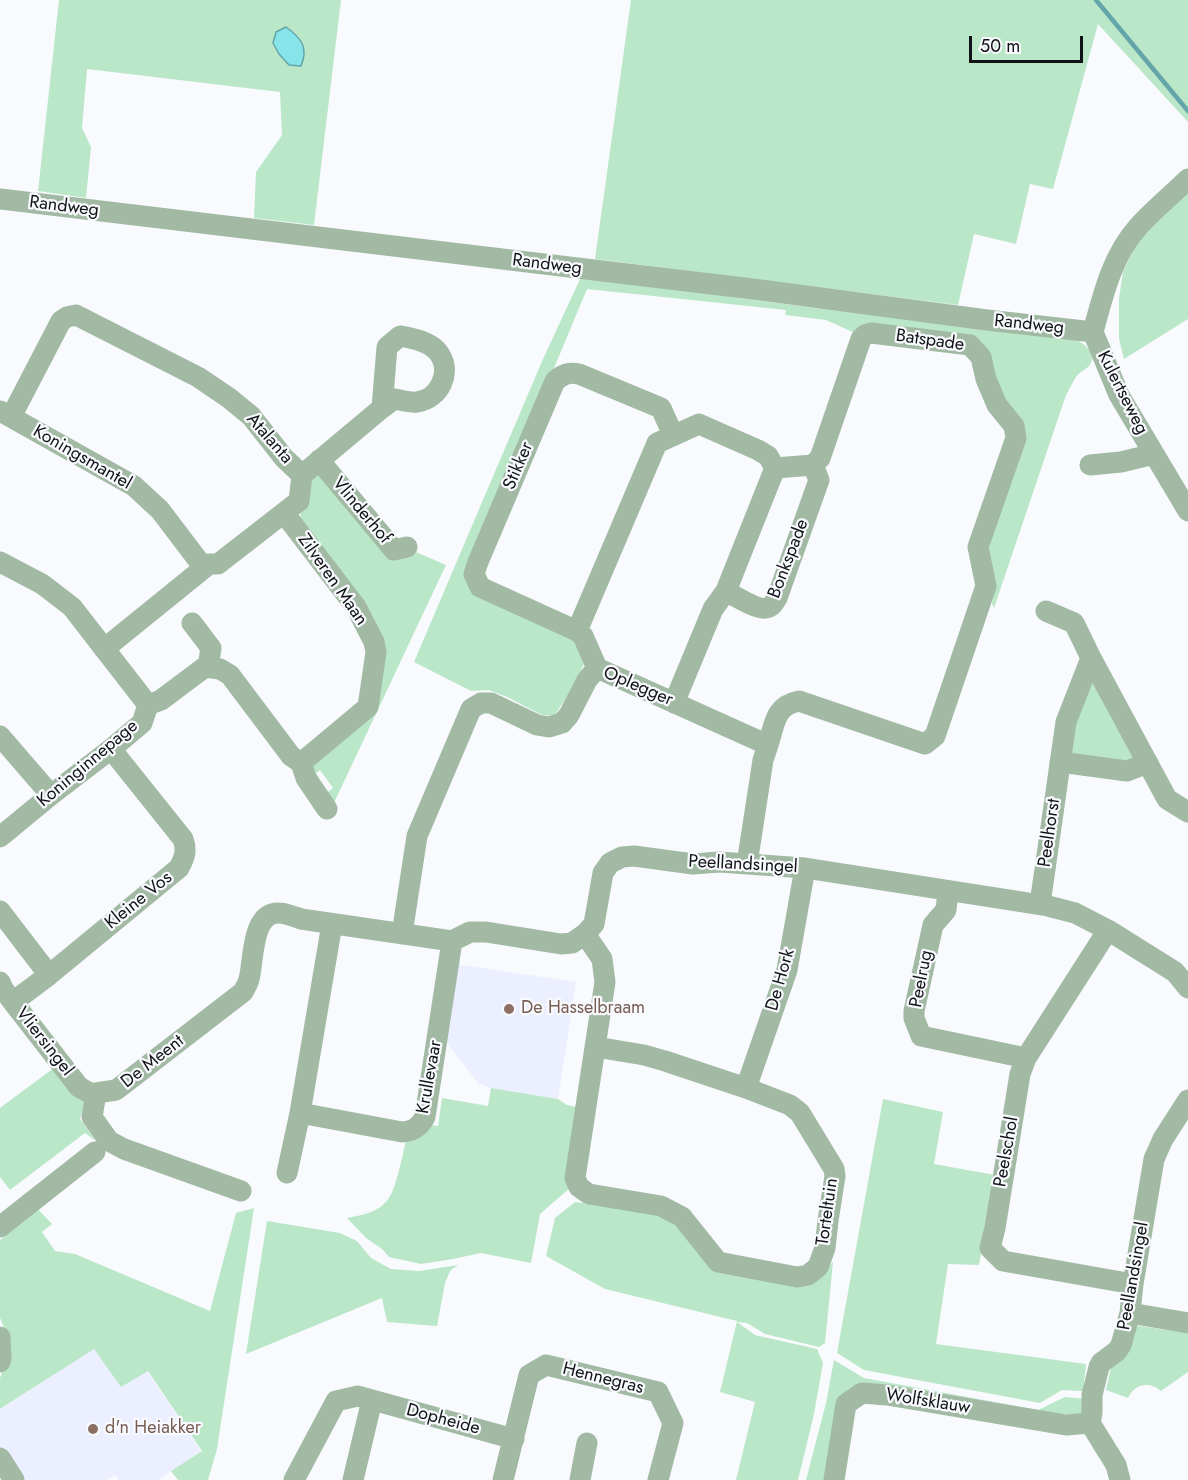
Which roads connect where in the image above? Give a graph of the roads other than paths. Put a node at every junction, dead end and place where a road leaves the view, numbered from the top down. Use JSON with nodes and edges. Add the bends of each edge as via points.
{"nodes":[{"id":1,"x":1188,"y":179,"type":"edge"},
{"id":2,"x":0,"y":199,"type":"edge"},
{"id":3,"x":1093,"y":332,"type":"junction"},
{"id":4,"x":382,"y":408,"type":"dead end"},
{"id":5,"x":6,"y":414,"type":"edge"},
{"id":6,"x":673,"y":435,"type":"junction"},
{"id":7,"x":1154,"y":454,"type":"junction"},
{"id":8,"x":319,"y":460,"type":"junction"},
{"id":9,"x":813,"y":465,"type":"junction"},
{"id":10,"x":1090,"y":465,"type":"dead end"},
{"id":11,"x":775,"y":468,"type":"junction"},
{"id":12,"x":302,"y":475,"type":"junction"},
{"id":13,"x":1188,"y":511,"type":"edge"},
{"id":14,"x":284,"y":513,"type":"junction"},
{"id":15,"x":407,"y":547,"type":"dead end"},
{"id":16,"x":0,"y":562,"type":"edge"},
{"id":17,"x":204,"y":568,"type":"junction"},
{"id":18,"x":726,"y":591,"type":"junction"},
{"id":19,"x":1047,"y":611,"type":"dead end"},
{"id":20,"x":192,"y":623,"type":"dead end"},
{"id":21,"x":577,"y":631,"type":"junction"},
{"id":22,"x":104,"y":649,"type":"junction"},
{"id":23,"x":1091,"y":658,"type":"junction"},
{"id":24,"x":208,"y":667,"type":"junction"},
{"id":25,"x":597,"y":668,"type":"junction"},
{"id":26,"x":674,"y":703,"type":"junction"},
{"id":27,"x":148,"y":705,"type":"junction"},
{"id":28,"x":0,"y":736,"type":"edge"},
{"id":29,"x":768,"y":745,"type":"junction"},
{"id":30,"x":111,"y":749,"type":"junction"},
{"id":31,"x":1060,"y":762,"type":"junction"},
{"id":32,"x":301,"y":763,"type":"junction"},
{"id":33,"x":1148,"y":763,"type":"junction"},
{"id":34,"x":51,"y":795,"type":"junction"},
{"id":35,"x":327,"y":808,"type":"dead end"},
{"id":36,"x":1188,"y":812,"type":"edge"},
{"id":37,"x":0,"y":837,"type":"edge"},
{"id":38,"x":747,"y":864,"type":"junction"},
{"id":39,"x":805,"y":868,"type":"junction"},
{"id":40,"x":948,"y":891,"type":"junction"},
{"id":41,"x":1040,"y":904,"type":"junction"},
{"id":42,"x":0,"y":911,"type":"edge"},
{"id":43,"x":332,"y":924,"type":"junction"},
{"id":44,"x":1108,"y":930,"type":"junction"},
{"id":45,"x":402,"y":934,"type":"junction"},
{"id":46,"x":585,"y":934,"type":"junction"},
{"id":47,"x":452,"y":941,"type":"junction"},
{"id":48,"x":49,"y":975,"type":"junction"},
{"id":49,"x":0,"y":982,"type":"edge"},
{"id":50,"x":1188,"y":988,"type":"edge"},
{"id":51,"x":13,"y":1002,"type":"junction"},
{"id":52,"x":596,"y":1047,"type":"junction"},
{"id":53,"x":1026,"y":1058,"type":"junction"},
{"id":54,"x":746,"y":1088,"type":"junction"},
{"id":55,"x":96,"y":1094,"type":"junction"},
{"id":56,"x":1188,"y":1100,"type":"edge"},
{"id":57,"x":300,"y":1113,"type":"junction"},
{"id":58,"x":95,"y":1152,"type":"dead end"},
{"id":59,"x":287,"y":1173,"type":"dead end"},
{"id":60,"x":241,"y":1191,"type":"dead end"},
{"id":61,"x":0,"y":1227,"type":"edge"},
{"id":62,"x":1133,"y":1284,"type":"junction"},
{"id":63,"x":1130,"y":1313,"type":"junction"},
{"id":64,"x":1188,"y":1323,"type":"edge"},
{"id":65,"x":0,"y":1337,"type":"edge"},
{"id":66,"x":0,"y":1362,"type":"edge"},
{"id":67,"x":372,"y":1400,"type":"junction"},
{"id":68,"x":1090,"y":1423,"type":"junction"},
{"id":69,"x":514,"y":1439,"type":"junction"},
{"id":70,"x":587,"y":1443,"type":"dead end"},
{"id":71,"x":0,"y":1458,"type":"edge"},
{"id":72,"x":14,"y":1480,"type":"edge"},
{"id":73,"x":294,"y":1480,"type":"edge"},
{"id":74,"x":353,"y":1480,"type":"edge"},
{"id":75,"x":503,"y":1480,"type":"edge"},
{"id":76,"x":580,"y":1480,"type":"edge"},
{"id":77,"x":658,"y":1480,"type":"edge"},
{"id":78,"x":834,"y":1480,"type":"edge"},
{"id":79,"x":1120,"y":1480,"type":"edge"}],
"edges":[{"from":1,"to":3,"type":"street","via":[[1138,227],[1126,244],[1114,264]]},
{"from":2,"to":3,"type":"street","name":"Randweg"},
{"from":3,"to":7,"type":"street","name":"Kulertseweg","via":[[1119,395]]},
{"from":4,"to":8,"type":"street","name":"Vlinderhof"},
{"from":5,"to":12,"type":"street","name":"Atalanta","via":[[61,321],[76,315],[198,377],[229,398],[251,416]]},
{"from":5,"to":17,"type":"street","name":"Koningsmantel","via":[[134,486],[160,510]]},
{"from":6,"to":11,"type":"street","via":[[699,424],[758,450],[768,456]]},
{"from":6,"to":21,"type":"street","via":[[657,443]]},
{"from":6,"to":21,"type":"street","name":"Stikker","via":[[661,408],[579,374],[561,375],[555,381],[474,574],[480,587]]},
{"from":7,"to":10,"type":"street","name":"Kulertseweg"},
{"from":7,"to":13,"type":"street","name":"Kulertseweg"},
{"from":8,"to":12,"type":"street","name":"Vlinderhof"},
{"from":8,"to":15,"type":"street","name":"Vlinderhof","via":[[394,550]]},
{"from":9,"to":11,"type":"street"},
{"from":9,"to":18,"type":"street","name":"Bonkspade","via":[[819,480],[777,598],[765,609]]},
{"from":9,"to":29,"type":"street","name":"Batspade","via":[[820,458],[861,339],[871,333],[970,345],[981,357],[997,405],[1014,426],[1016,438],[978,547],[986,586],[935,736],[925,744],[799,701],[778,713]]},
{"from":11,"to":18,"type":"street"},
{"from":12,"to":14,"type":"street","name":"Atalanta","via":[[299,501]]},
{"from":14,"to":17,"type":"street","name":"Atalanta","via":[[218,564]]},
{"from":14,"to":32,"type":"street","name":"Zilveren Maan","via":[[356,607],[376,652],[368,708]]},
{"from":16,"to":22,"type":"street","name":"Koninginnepage","via":[[42,584],[72,607]]},
{"from":17,"to":22,"type":"street","name":"Atalanta"},
{"from":18,"to":26,"type":"street","via":[[713,609]]},
{"from":19,"to":23,"type":"street","via":[[1074,622]]},
{"from":20,"to":24,"type":"street","via":[[211,648]]},
{"from":21,"to":25,"type":"street"},
{"from":22,"to":27,"type":"street","name":"Koninginnepage"},
{"from":23,"to":31,"type":"street","name":"Peelhorst","via":[[1066,722]]},
{"from":23,"to":33,"type":"street"},
{"from":24,"to":27,"type":"street"},
{"from":24,"to":32,"type":"street","via":[[230,675],[291,756]]},
{"from":25,"to":26,"type":"street","name":"Oplegger"},
{"from":25,"to":45,"type":"street","name":"Oplegger","via":[[562,723],[537,725],[490,703],[471,709],[417,836]]},
{"from":26,"to":29,"type":"street","name":"Oplegger"},
{"from":27,"to":30,"type":"street","name":"Koninginnepage","via":[[142,723]]},
{"from":28,"to":34,"type":"street"},
{"from":29,"to":38,"type":"street"},
{"from":30,"to":34,"type":"street","name":"Koninginnepage"},
{"from":30,"to":48,"type":"street","name":"Kleine Vos","via":[[183,839],[184,858],[179,868]]},
{"from":31,"to":33,"type":"street","via":[[1127,771]]},
{"from":31,"to":41,"type":"street","name":"Peelhorst"},
{"from":32,"to":35,"type":"street","via":[[306,778]]},
{"from":33,"to":36,"type":"street","via":[[1167,799]]},
{"from":34,"to":37,"type":"street","name":"Koninginnepage"},
{"from":38,"to":39,"type":"street","name":"Peellandsingel"},
{"from":38,"to":46,"type":"street","name":"Peellandsingel","via":[[693,864],[622,856],[610,862],[603,873],[594,924]]},
{"from":39,"to":40,"type":"street","name":"Peellandsingel"},
{"from":39,"to":54,"type":"street","name":"De Hork","via":[[787,970]]},
{"from":40,"to":41,"type":"street","name":"Peellandsingel"},
{"from":40,"to":53,"type":"street","name":"Peelrug","via":[[946,910],[933,925],[914,1011],[921,1036]]},
{"from":41,"to":44,"type":"street","name":"Peellandsingel","via":[[1075,913]]},
{"from":42,"to":48,"type":"street"},
{"from":43,"to":45,"type":"street"},
{"from":43,"to":55,"type":"street","name":"De Meent","via":[[280,913],[264,919],[258,928],[249,981],[243,992],[116,1090]]},
{"from":43,"to":57,"type":"street"},
{"from":44,"to":50,"type":"street","name":"Peellandsingel","via":[[1175,972]]},
{"from":44,"to":53,"type":"street","name":"Peelschol"},
{"from":45,"to":47,"type":"street"},
{"from":46,"to":47,"type":"street","via":[[572,943],[561,944],[486,932],[470,933]]},
{"from":46,"to":52,"type":"street","name":"Torteltuin","via":[[602,959],[605,982]]},
{"from":47,"to":57,"type":"street","name":"Krullevaar","via":[[425,1117],[420,1125],[402,1132]]},
{"from":48,"to":51,"type":"street","name":"Kleine Vos"},
{"from":49,"to":51,"type":"street","name":"Vliersingel"},
{"from":51,"to":55,"type":"street","name":"Vliersingel","via":[[80,1087]]},
{"from":52,"to":54,"type":"street","name":"Torteltuin","via":[[644,1055]]},
{"from":52,"to":54,"type":"street","name":"Torteltuin","via":[[575,1178],[579,1187],[589,1194],[660,1206],[682,1217],[718,1262],[797,1277],[808,1275],[818,1266],[825,1248],[834,1169],[800,1113],[790,1105]]},
{"from":53,"to":62,"type":"street","name":"Peelschol","via":[[990,1248],[1003,1261]]},
{"from":55,"to":60,"type":"street","via":[[92,1117],[109,1141]]},
{"from":56,"to":62,"type":"street","name":"Peellandsingel","via":[[1154,1159]]},
{"from":57,"to":59,"type":"street"},
{"from":58,"to":61,"type":"street"},
{"from":62,"to":63,"type":"street","name":"Peellandsingel"},
{"from":63,"to":64,"type":"street"},
{"from":63,"to":68,"type":"street","name":"Peellandsingel","via":[[1121,1345],[1099,1367]]},
{"from":65,"to":66,"type":"street"},
{"from":67,"to":69,"type":"street","name":"Dopheide"},
{"from":67,"to":73,"type":"street","name":"Dopheide","via":[[358,1396],[336,1401]]},
{"from":67,"to":74,"type":"street"},
{"from":68,"to":78,"type":"street","name":"Wolfsklauw","via":[[1066,1425],[862,1393],[846,1404]]},
{"from":68,"to":79,"type":"street","via":[[1116,1465]]},
{"from":69,"to":75,"type":"street","name":"Hennegras"},
{"from":69,"to":77,"type":"street","name":"Hennegras","via":[[529,1375],[546,1365],[658,1392],[674,1423]]},
{"from":70,"to":76,"type":"street"},
{"from":71,"to":72,"type":"street"}]}
